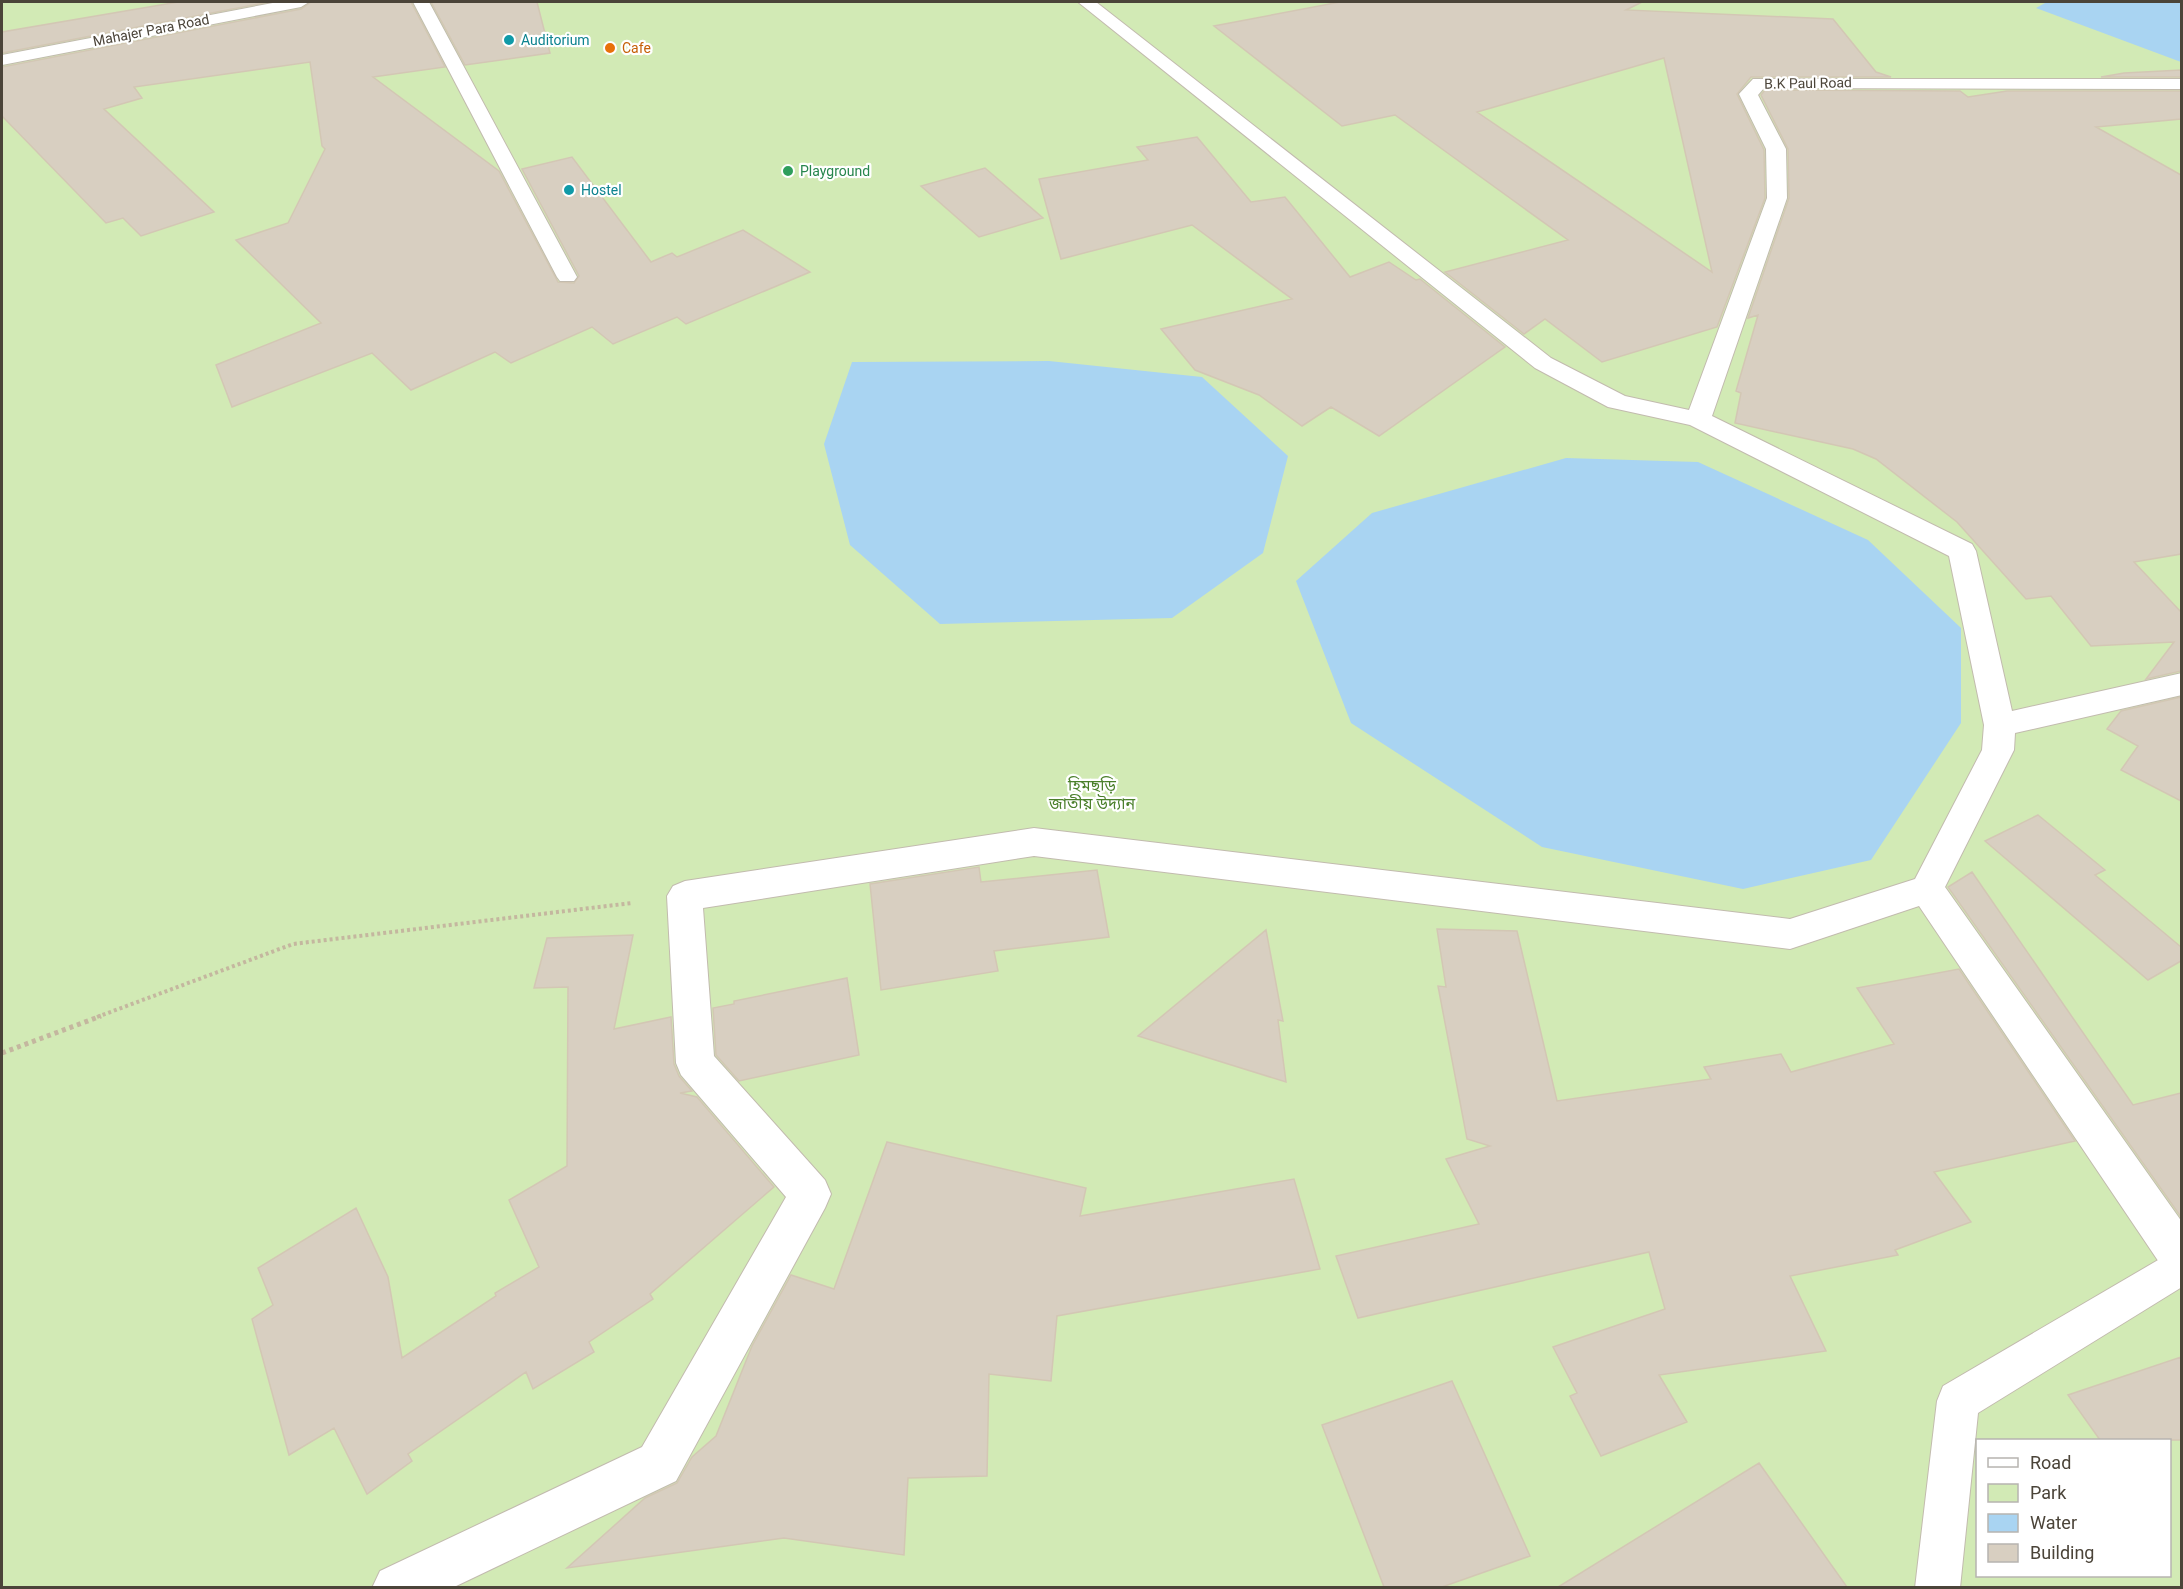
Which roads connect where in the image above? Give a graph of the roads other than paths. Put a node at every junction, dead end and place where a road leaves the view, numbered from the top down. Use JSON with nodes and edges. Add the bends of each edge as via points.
{"nodes":[{"id":1,"x":301,"y":2,"type":"edge"},
{"id":2,"x":421,"y":2,"type":"edge"},
{"id":3,"x":1086,"y":2,"type":"edge"},
{"id":4,"x":2,"y":60,"type":"edge"},
{"id":5,"x":2181,"y":84,"type":"edge"},
{"id":6,"x":567,"y":278,"type":"dead end"},
{"id":7,"x":1698,"y":419,"type":"junction"},
{"id":8,"x":2181,"y":684,"type":"edge"},
{"id":9,"x":2000,"y":725,"type":"junction"},
{"id":10,"x":1926,"y":890,"type":"junction"},
{"id":11,"x":2181,"y":1259,"type":"edge"},
{"id":12,"x":2181,"y":1265,"type":"edge"},
{"id":13,"x":397,"y":1587,"type":"edge"},
{"id":14,"x":1937,"y":1587,"type":"edge"}],
"edges":[{"from":1,"to":4,"type":"street","name":"Mahajer Para Road"},
{"from":2,"to":6,"type":"lane"},
{"from":3,"to":7,"type":"street","via":[[1543,363],[1617,402]]},
{"from":5,"to":7,"type":"street","name":"B.K Paul Road","via":[[2078,87],[1759,83],[1748,94],[1776,149],[1777,198]]},
{"from":7,"to":9,"type":"street","via":[[1962,551]]},
{"from":8,"to":9,"type":"street"},
{"from":9,"to":10,"type":"street","via":[[1998,750]]},
{"from":10,"to":11,"type":"street"},
{"from":10,"to":13,"type":"street","via":[[1790,934],[1034,842],[685,896],[695,1063],[810,1194],[659,1464]]},
{"from":12,"to":14,"type":"lane","via":[[1958,1401]]}]}
